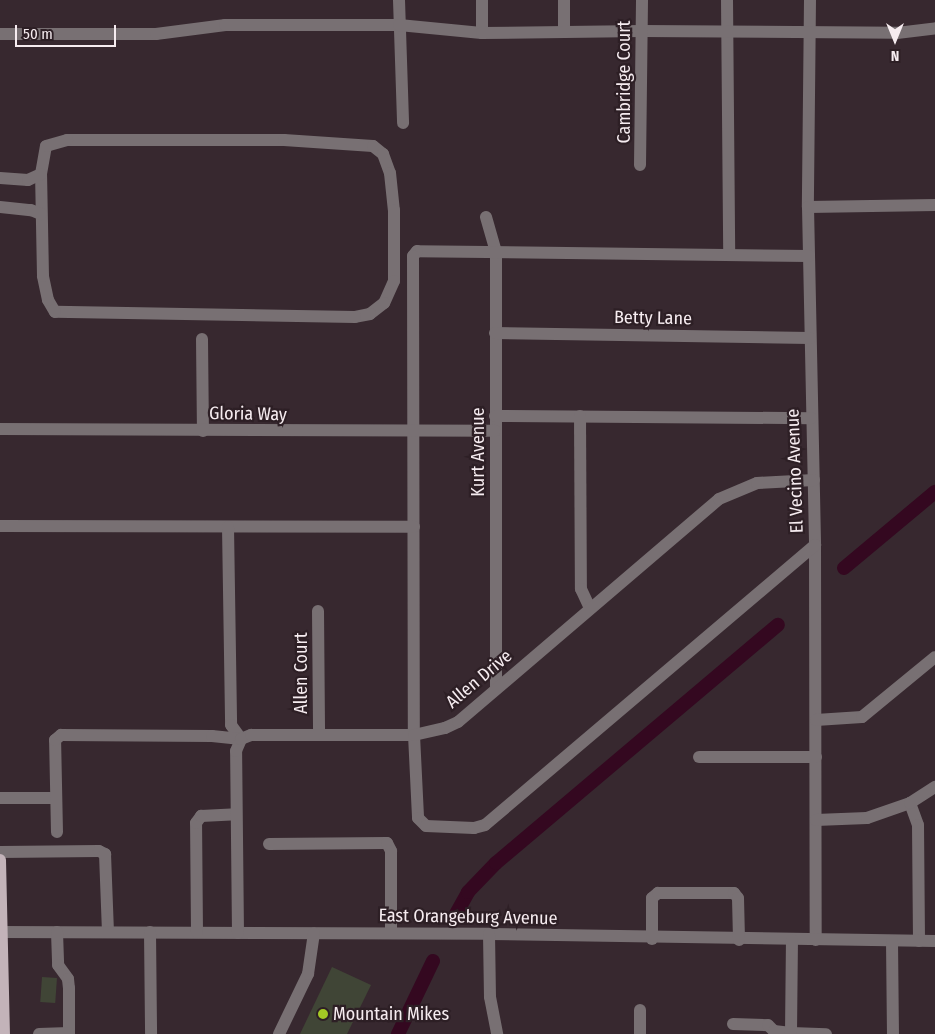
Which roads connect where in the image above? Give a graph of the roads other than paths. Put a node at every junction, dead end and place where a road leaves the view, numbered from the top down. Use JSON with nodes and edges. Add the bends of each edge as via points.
{"nodes":[{"id":1,"x":399,"y":0,"type":"edge"},
{"id":2,"x":482,"y":0,"type":"edge"},
{"id":3,"x":564,"y":0,"type":"edge"},
{"id":4,"x":642,"y":0,"type":"edge"},
{"id":5,"x":727,"y":0,"type":"edge"},
{"id":6,"x":810,"y":0,"type":"edge"},
{"id":7,"x":399,"y":25,"type":"junction"},
{"id":8,"x":935,"y":28,"type":"edge"},
{"id":9,"x":642,"y":30,"type":"junction"},
{"id":10,"x":564,"y":32,"type":"junction"},
{"id":11,"x":727,"y":32,"type":"junction"},
{"id":12,"x":482,"y":33,"type":"junction"},
{"id":13,"x":811,"y":33,"type":"junction"},
{"id":14,"x":0,"y":34,"type":"edge"},
{"id":15,"x":403,"y":123,"type":"dead end"},
{"id":16,"x":640,"y":165,"type":"dead end"},
{"id":17,"x":41,"y":174,"type":"junction"},
{"id":18,"x":0,"y":178,"type":"edge"},
{"id":19,"x":935,"y":205,"type":"edge"},
{"id":20,"x":0,"y":207,"type":"edge"},
{"id":21,"x":808,"y":207,"type":"junction"},
{"id":22,"x":41,"y":214,"type":"junction"},
{"id":23,"x":486,"y":217,"type":"dead end"},
{"id":24,"x":496,"y":253,"type":"junction"},
{"id":25,"x":729,"y":253,"type":"junction"},
{"id":26,"x":809,"y":256,"type":"junction"},
{"id":27,"x":495,"y":333,"type":"junction"},
{"id":28,"x":202,"y":338,"type":"dead end"},
{"id":29,"x":810,"y":338,"type":"junction"},
{"id":30,"x":495,"y":416,"type":"junction"},
{"id":31,"x":580,"y":416,"type":"junction"},
{"id":32,"x":811,"y":418,"type":"junction"},
{"id":33,"x":0,"y":429,"type":"edge"},
{"id":34,"x":203,"y":431,"type":"junction"},
{"id":35,"x":496,"y":431,"type":"junction"},
{"id":36,"x":414,"y":432,"type":"junction"},
{"id":37,"x":814,"y":480,"type":"junction"},
{"id":38,"x":0,"y":526,"type":"edge"},
{"id":39,"x":228,"y":527,"type":"junction"},
{"id":40,"x":414,"y":528,"type":"junction"},
{"id":41,"x":814,"y":545,"type":"junction"},
{"id":42,"x":590,"y":608,"type":"junction"},
{"id":43,"x":318,"y":611,"type":"dead end"},
{"id":44,"x":935,"y":658,"type":"edge"},
{"id":45,"x":496,"y":689,"type":"junction"},
{"id":46,"x":816,"y":720,"type":"junction"},
{"id":47,"x":319,"y":734,"type":"junction"},
{"id":48,"x":414,"y":735,"type":"junction"},
{"id":49,"x":240,"y":739,"type":"junction"},
{"id":50,"x":698,"y":757,"type":"dead end"},
{"id":51,"x":816,"y":757,"type":"junction"},
{"id":52,"x":935,"y":787,"type":"edge"},
{"id":53,"x":0,"y":798,"type":"edge"},
{"id":54,"x":56,"y":798,"type":"junction"},
{"id":55,"x":910,"y":803,"type":"junction"},
{"id":56,"x":236,"y":814,"type":"junction"},
{"id":57,"x":816,"y":820,"type":"junction"},
{"id":58,"x":57,"y":832,"type":"dead end"},
{"id":59,"x":269,"y":844,"type":"dead end"},
{"id":60,"x":0,"y":852,"type":"edge"},
{"id":61,"x":0,"y":860,"type":"edge"},
{"id":62,"x":0,"y":932,"type":"edge"},
{"id":63,"x":57,"y":932,"type":"junction"},
{"id":64,"x":108,"y":932,"type":"junction"},
{"id":65,"x":150,"y":932,"type":"junction"},
{"id":66,"x":197,"y":932,"type":"junction"},
{"id":67,"x":238,"y":933,"type":"junction"},
{"id":68,"x":314,"y":933,"type":"junction"},
{"id":69,"x":391,"y":933,"type":"junction"},
{"id":70,"x":489,"y":934,"type":"junction"},
{"id":71,"x":652,"y":939,"type":"junction"},
{"id":72,"x":739,"y":940,"type":"junction"},
{"id":73,"x":792,"y":940,"type":"junction"},
{"id":74,"x":816,"y":940,"type":"junction"},
{"id":75,"x":892,"y":941,"type":"junction"},
{"id":76,"x":919,"y":941,"type":"junction"},
{"id":77,"x":935,"y":941,"type":"edge"},
{"id":78,"x":1,"y":975,"type":"edge"},
{"id":79,"x":640,"y":1010,"type":"dead end"},
{"id":80,"x":733,"y":1024,"type":"dead end"},
{"id":81,"x":774,"y":1032,"type":"edge"},
{"id":82,"x":791,"y":1033,"type":"edge"},
{"id":83,"x":4,"y":1034,"type":"edge"},
{"id":84,"x":39,"y":1034,"type":"edge"},
{"id":85,"x":69,"y":1034,"type":"edge"},
{"id":86,"x":151,"y":1034,"type":"edge"},
{"id":87,"x":278,"y":1034,"type":"edge"},
{"id":88,"x":498,"y":1034,"type":"edge"},
{"id":89,"x":640,"y":1034,"type":"edge"},
{"id":90,"x":826,"y":1034,"type":"edge"},
{"id":91,"x":893,"y":1034,"type":"edge"}],
"edges":[{"from":1,"to":7,"type":"street"},
{"from":2,"to":12,"type":"street"},
{"from":3,"to":10,"type":"street"},
{"from":4,"to":9,"type":"street","name":"Cambridge Court"},
{"from":5,"to":11,"type":"street"},
{"from":6,"to":13,"type":"street","name":"El Vecino Avenue"},
{"from":7,"to":12,"type":"street"},
{"from":7,"to":14,"type":"street","via":[[225,25],[156,34]]},
{"from":7,"to":15,"type":"street"},
{"from":8,"to":13,"type":"street","via":[[898,33]]},
{"from":9,"to":10,"type":"street"},
{"from":9,"to":11,"type":"street"},
{"from":9,"to":16,"type":"street","name":"Cambridge Court"},
{"from":10,"to":12,"type":"street"},
{"from":11,"to":13,"type":"street"},
{"from":11,"to":25,"type":"street"},
{"from":13,"to":21,"type":"street","name":"El Vecino Avenue"},
{"from":17,"to":18,"type":"street","via":[[28,180]]},
{"from":17,"to":22,"type":"street"},
{"from":17,"to":22,"type":"street","via":[[46,146],[67,140],[284,140],[373,146],[383,154],[390,173],[394,282],[384,303],[370,314],[355,318],[56,312],[48,300],[43,276]]},
{"from":19,"to":21,"type":"street"},
{"from":20,"to":22,"type":"street"},
{"from":21,"to":26,"type":"street","name":"El Vecino Avenue"},
{"from":23,"to":24,"type":"street","name":"Kurt Avenue"},
{"from":24,"to":25,"type":"street"},
{"from":24,"to":27,"type":"street","name":"Kurt Avenue"},
{"from":24,"to":36,"type":"street","via":[[417,252],[413,256]]},
{"from":25,"to":26,"type":"street"},
{"from":26,"to":29,"type":"street","name":"El Vecino Avenue"},
{"from":27,"to":29,"type":"street","name":"Betty Lane"},
{"from":27,"to":30,"type":"street","name":"Kurt Avenue"},
{"from":28,"to":34,"type":"street"},
{"from":29,"to":32,"type":"street","name":"El Vecino Avenue"},
{"from":30,"to":31,"type":"street"},
{"from":30,"to":35,"type":"street","name":"Kurt Avenue"},
{"from":31,"to":32,"type":"street"},
{"from":31,"to":42,"type":"street","via":[[581,589]]},
{"from":32,"to":37,"type":"street","name":"El Vecino Avenue"},
{"from":33,"to":34,"type":"street","name":"Gloria Way"},
{"from":34,"to":36,"type":"street","name":"Gloria Way"},
{"from":35,"to":36,"type":"street","name":"Gloria Way"},
{"from":35,"to":45,"type":"street","name":"Kurt Avenue"},
{"from":36,"to":40,"type":"street"},
{"from":37,"to":41,"type":"street","name":"El Vecino Avenue"},
{"from":37,"to":42,"type":"street","name":"Allen Drive","via":[[757,483],[719,499]]},
{"from":38,"to":39,"type":"street"},
{"from":39,"to":40,"type":"street"},
{"from":39,"to":49,"type":"street","via":[[231,725]]},
{"from":40,"to":48,"type":"street"},
{"from":41,"to":46,"type":"street","name":"El Vecino Avenue"},
{"from":41,"to":48,"type":"street","via":[[485,825],[474,828],[426,826],[418,818]]},
{"from":42,"to":45,"type":"street","name":"Allen Drive"},
{"from":43,"to":47,"type":"street","name":"Allen Court"},
{"from":44,"to":46,"type":"street","via":[[862,717]]},
{"from":45,"to":48,"type":"street","name":"Allen Drive","via":[[452,725]]},
{"from":46,"to":51,"type":"street","name":"El Vecino Avenue"},
{"from":47,"to":48,"type":"street","name":"Allen Drive"},
{"from":47,"to":49,"type":"street","name":"Allen Drive","via":[[251,735]]},
{"from":49,"to":54,"type":"street","name":"Allen Drive","via":[[61,735],[55,740]]},
{"from":49,"to":56,"type":"street","via":[[236,751]]},
{"from":50,"to":51,"type":"street"},
{"from":51,"to":57,"type":"street","name":"El Vecino Avenue"},
{"from":52,"to":55,"type":"street"},
{"from":53,"to":54,"type":"street"},
{"from":54,"to":58,"type":"street"},
{"from":55,"to":57,"type":"street","via":[[867,818]]},
{"from":55,"to":76,"type":"street","via":[[918,825]]},
{"from":56,"to":66,"type":"street","via":[[201,816],[196,823]]},
{"from":56,"to":67,"type":"street"},
{"from":57,"to":74,"type":"street","name":"El Vecino Avenue"},
{"from":59,"to":69,"type":"street","via":[[387,843],[391,851]]},
{"from":60,"to":64,"type":"street","via":[[99,851],[105,854]]},
{"from":61,"to":62,"type":"main road"},
{"from":62,"to":63,"type":"street","name":"East Orangeburg Avenue"},
{"from":62,"to":78,"type":"main road"},
{"from":63,"to":64,"type":"street","name":"East Orangeburg Avenue"},
{"from":63,"to":85,"type":"street","via":[[58,966],[68,979]]},
{"from":64,"to":65,"type":"street","name":"East Orangeburg Avenue"},
{"from":65,"to":66,"type":"street","name":"East Orangeburg Avenue"},
{"from":65,"to":86,"type":"street"},
{"from":66,"to":67,"type":"street","name":"East Orangeburg Avenue"},
{"from":67,"to":68,"type":"street","name":"East Orangeburg Avenue"},
{"from":68,"to":69,"type":"street","name":"East Orangeburg Avenue"},
{"from":68,"to":87,"type":"street","via":[[308,974]]},
{"from":69,"to":70,"type":"street","name":"East Orangeburg Avenue"},
{"from":70,"to":71,"type":"street","name":"East Orangeburg Avenue"},
{"from":70,"to":88,"type":"street","via":[[490,997]]},
{"from":71,"to":72,"type":"street","name":"East Orangeburg Avenue"},
{"from":71,"to":72,"type":"street","via":[[652,898],[658,893],[734,893],[738,898]]},
{"from":72,"to":73,"type":"street","name":"East Orangeburg Avenue"},
{"from":73,"to":74,"type":"street","name":"East Orangeburg Avenue"},
{"from":73,"to":82,"type":"street"},
{"from":74,"to":75,"type":"street","name":"East Orangeburg Avenue"},
{"from":75,"to":76,"type":"street","name":"East Orangeburg Avenue"},
{"from":75,"to":91,"type":"street"},
{"from":76,"to":77,"type":"street","name":"East Orangeburg Avenue"},
{"from":78,"to":83,"type":"main road"},
{"from":79,"to":89,"type":"street"},
{"from":80,"to":81,"type":"street","via":[[768,1025]]},
{"from":81,"to":82,"type":"street"},
{"from":82,"to":90,"type":"street"},
{"from":84,"to":85,"type":"street"}]}
